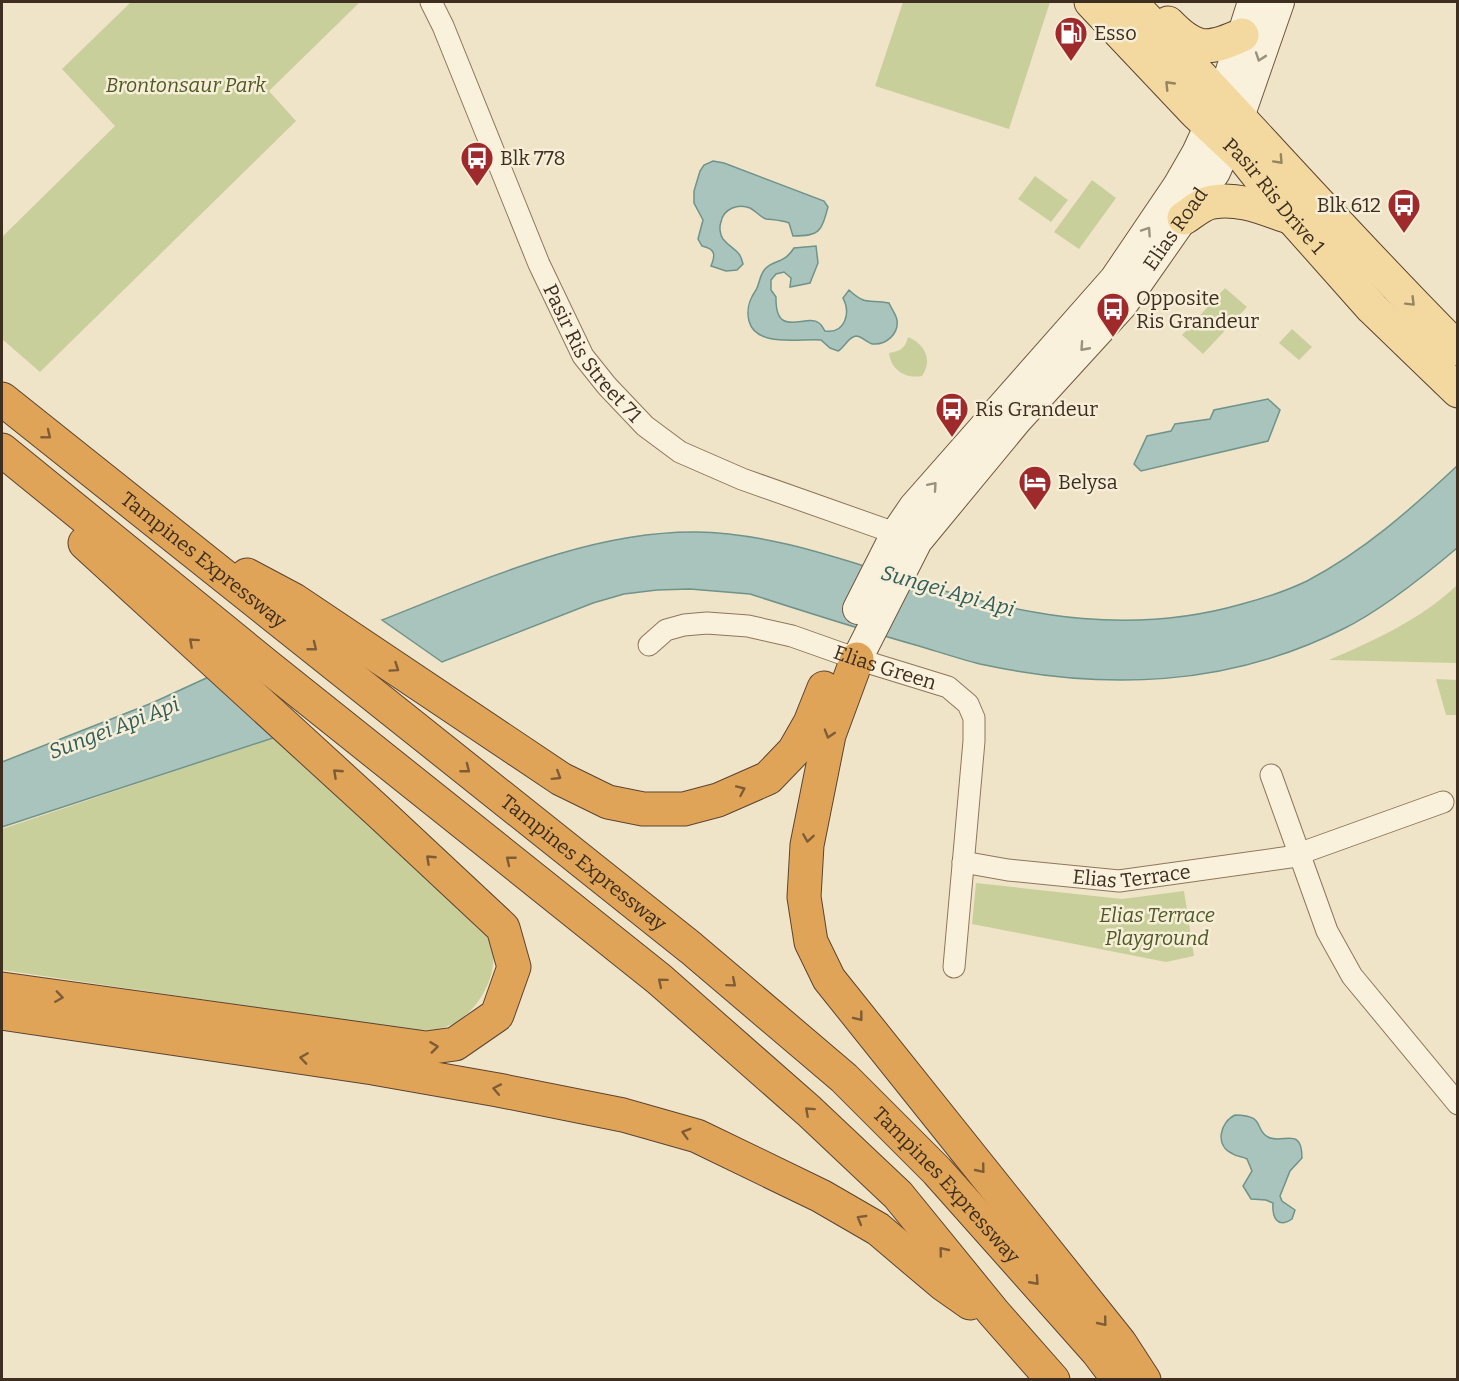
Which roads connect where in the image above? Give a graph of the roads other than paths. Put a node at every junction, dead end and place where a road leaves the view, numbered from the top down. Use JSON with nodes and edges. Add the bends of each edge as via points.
{"nodes":[{"id":1,"x":431,"y":2,"type":"edge"},
{"id":2,"x":1091,"y":2,"type":"edge"},
{"id":3,"x":1130,"y":2,"type":"edge"},
{"id":4,"x":1141,"y":2,"type":"edge"},
{"id":5,"x":1253,"y":2,"type":"edge"},
{"id":6,"x":1279,"y":2,"type":"edge"},
{"id":7,"x":1242,"y":35,"type":"junction"},
{"id":8,"x":1224,"y":121,"type":"junction"},
{"id":9,"x":1184,"y":218,"type":"junction"},
{"id":10,"x":1292,"y":218,"type":"junction"},
{"id":11,"x":1458,"y":349,"type":"edge"},
{"id":12,"x":1458,"y":391,"type":"edge"},
{"id":13,"x":2,"y":399,"type":"edge"},
{"id":14,"x":2,"y":450,"type":"edge"},
{"id":15,"x":2,"y":465,"type":"edge"},
{"id":16,"x":169,"y":532,"type":"junction"},
{"id":17,"x":901,"y":548,"type":"junction"},
{"id":18,"x":854,"y":643,"type":"junction"},
{"id":19,"x":649,"y":645,"type":"dead end"},
{"id":20,"x":1271,"y":775,"type":"dead end"},
{"id":21,"x":1443,"y":802,"type":"dead end"},
{"id":22,"x":1299,"y":854,"type":"junction"},
{"id":23,"x":963,"y":862,"type":"junction"},
{"id":24,"x":954,"y":967,"type":"dead end"},
{"id":25,"x":2,"y":989,"type":"edge"},
{"id":26,"x":2,"y":1013,"type":"edge"},
{"id":27,"x":1458,"y":1104,"type":"edge"},
{"id":28,"x":994,"y":1313,"type":"junction"},
{"id":29,"x":1053,"y":1380,"type":"edge"},
{"id":30,"x":1119,"y":1380,"type":"edge"},
{"id":31,"x":1144,"y":1380,"type":"edge"}],
"edges":[{"from":1,"to":17,"type":"street","name":"Pasir Ris Street 71","via":[[539,264],[583,356],[607,386],[645,426],[680,452]]},
{"from":8,"to":2,"type":"main road","name":"Pasir Ris Drive 1","one_way":true},
{"from":3,"to":8,"type":"main road","name":"Pasir Ris Drive 1"},
{"from":4,"to":7,"type":"main road","via":[[1154,9],[1184,39],[1199,45],[1216,46]]},
{"from":5,"to":7,"type":"main road","name":"Elias Road"},
{"from":6,"to":8,"type":"main road","name":"Elias Road","one_way":true},
{"from":7,"to":8,"type":"main road","name":"Elias Road"},
{"from":8,"to":9,"type":"main road","name":"Elias Road","via":[[1215,172]]},
{"from":8,"to":10,"type":"main road","name":"Pasir Ris Drive 1","via":[[1245,159]]},
{"from":8,"to":11,"type":"main road","name":"Pasir Ris Drive 1","one_way":true},
{"from":17,"to":8,"type":"main road","name":"Elias Road","one_way":true,"via":[[914,507],[1115,279],[1197,153]]},
{"from":9,"to":10,"type":"main road","via":[[1211,202],[1230,201]]},
{"from":9,"to":17,"type":"main road","name":"Elias Road","one_way":true,"via":[[1122,305]]},
{"from":10,"to":12,"type":"main road","name":"Pasir Ris Drive 1","via":[[1372,308]]},
{"from":13,"to":16,"type":"highway","name":"Tampines Expressway","one_way":true},
{"from":28,"to":14,"type":"highway","one_way":true,"via":[[898,1195],[659,979]]},
{"from":25,"to":15,"type":"highway","one_way":true,"via":[[426,1048],[454,1044],[496,1015],[514,967],[503,928]]},
{"from":16,"to":18,"type":"highway","one_way":true,"via":[[294,600],[561,779],[608,802],[643,809],[684,809],[718,800],[768,778],[794,751]]},
{"from":16,"to":30,"type":"highway","name":"Tampines Expressway","one_way":true,"via":[[691,948],[844,1078],[937,1171]]},
{"from":17,"to":18,"type":"main road","name":"Elias Road"},
{"from":18,"to":19,"type":"street","name":"Elias Green","via":[[707,623],[666,630]]},
{"from":18,"to":23,"type":"street","name":"Elias Green","via":[[948,687],[968,704],[974,718],[974,741]]},
{"from":18,"to":31,"type":"highway","one_way":true,"via":[[829,735],[807,844],[804,897],[811,942],[829,979],[1120,1343]]},
{"from":20,"to":22,"type":"street"},
{"from":21,"to":22,"type":"street","name":"Elias Terrace"},
{"from":22,"to":23,"type":"street","name":"Elias Terrace","via":[[1119,882]]},
{"from":22,"to":27,"type":"street","via":[[1327,931],[1352,976]]},
{"from":23,"to":24,"type":"street","name":"Elias Green"},
{"from":28,"to":26,"type":"highway","one_way":true,"via":[[975,1307],[956,1294],[878,1229],[821,1196],[697,1136],[623,1115],[498,1090]]},
{"from":28,"to":29,"type":"highway"}]}
